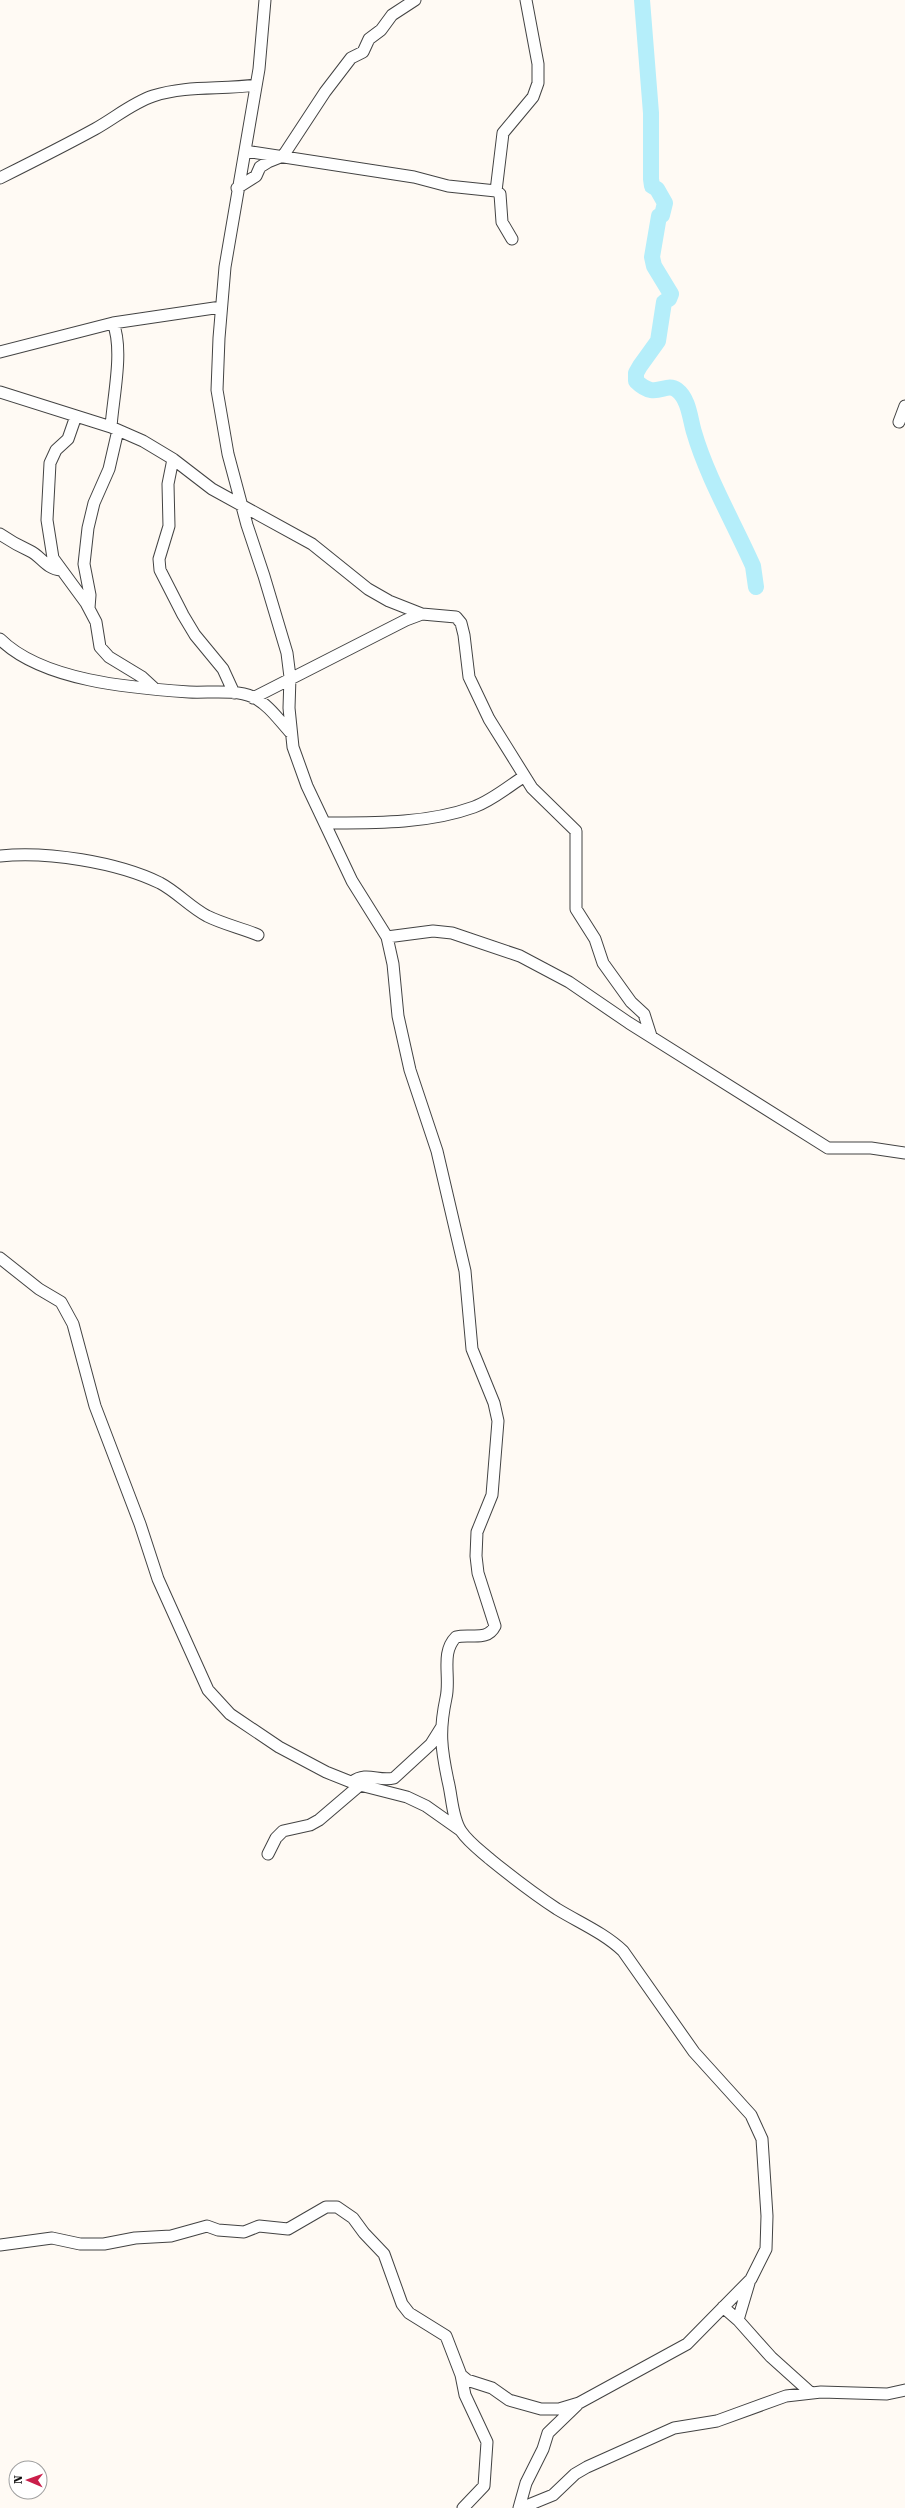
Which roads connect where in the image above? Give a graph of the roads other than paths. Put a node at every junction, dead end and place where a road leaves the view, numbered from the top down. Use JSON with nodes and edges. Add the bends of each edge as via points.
{"nodes":[{"id":1,"x":265,"y":0,"type":"edge"},
{"id":2,"x":415,"y":0,"type":"edge"},
{"id":3,"x":526,"y":0,"type":"edge"},
{"id":4,"x":256,"y":85,"type":"junction"},
{"id":5,"x":245,"y":151,"type":"junction"},
{"id":6,"x":283,"y":156,"type":"junction"},
{"id":7,"x":0,"y":178,"type":"edge"},
{"id":8,"x":237,"y":188,"type":"junction"},
{"id":9,"x":496,"y":191,"type":"junction"},
{"id":10,"x":512,"y":240,"type":"dead end"},
{"id":11,"x":221,"y":307,"type":"junction"},
{"id":12,"x":113,"y":323,"type":"junction"},
{"id":13,"x":0,"y":352,"type":"edge"},
{"id":14,"x":0,"y":392,"type":"edge"},
{"id":15,"x":905,"y":406,"type":"edge"},
{"id":16,"x":76,"y":416,"type":"junction"},
{"id":17,"x":899,"y":422,"type":"dead end"},
{"id":18,"x":114,"y":428,"type":"junction"},
{"id":19,"x":173,"y":459,"type":"junction"},
{"id":20,"x":241,"y":504,"type":"junction"},
{"id":21,"x":0,"y":534,"type":"edge"},
{"id":22,"x":61,"y":570,"type":"junction"},
{"id":23,"x":89,"y":608,"type":"junction"},
{"id":24,"x":422,"y":614,"type":"junction"},
{"id":25,"x":0,"y":639,"type":"edge"},
{"id":26,"x":6,"y":648,"type":"edge"},
{"id":27,"x":290,"y":677,"type":"junction"},
{"id":28,"x":154,"y":689,"type":"junction"},
{"id":29,"x":234,"y":693,"type":"junction"},
{"id":30,"x":253,"y":698,"type":"junction"},
{"id":31,"x":290,"y":732,"type":"junction"},
{"id":32,"x":523,"y":777,"type":"junction"},
{"id":33,"x":325,"y":823,"type":"junction"},
{"id":34,"x":0,"y":856,"type":"edge"},
{"id":35,"x":258,"y":934,"type":"dead end"},
{"id":36,"x":387,"y":937,"type":"junction"},
{"id":37,"x":651,"y":1036,"type":"junction"},
{"id":38,"x":905,"y":1152,"type":"edge"},
{"id":39,"x":0,"y":1258,"type":"edge"},
{"id":40,"x":441,"y":1727,"type":"junction"},
{"id":41,"x":356,"y":1783,"type":"junction"},
{"id":42,"x":460,"y":1830,"type":"junction"},
{"id":43,"x":268,"y":1854,"type":"dead end"},
{"id":44,"x":0,"y":2245,"type":"edge"},
{"id":45,"x":751,"y":2279,"type":"junction"},
{"id":46,"x":723,"y":2307,"type":"junction"},
{"id":47,"x":738,"y":2320,"type":"junction"},
{"id":48,"x":461,"y":2375,"type":"junction"},
{"id":49,"x":905,"y":2390,"type":"edge"},
{"id":50,"x":811,"y":2393,"type":"junction"},
{"id":51,"x":578,"y":2404,"type":"junction"},
{"id":52,"x":462,"y":2508,"type":"edge"},
{"id":53,"x":520,"y":2508,"type":"edge"}],
"edges":[{"from":1,"to":4,"type":"street"},
{"from":2,"to":6,"type":"street","via":[[392,15],[381,30],[369,39],[363,52],[352,58],[325,92]]},
{"from":3,"to":9,"type":"street","via":[[538,64],[538,83],[533,98],[503,133]]},
{"from":4,"to":5,"type":"street"},
{"from":4,"to":7,"type":"street","via":[[218,89],[191,87],[139,101],[97,128]]},
{"from":5,"to":6,"type":"street"},
{"from":5,"to":8,"type":"street"},
{"from":6,"to":8,"type":"street","via":[[260,167],[256,176]]},
{"from":6,"to":9,"type":"street","via":[[326,166],[414,177],[448,186]]},
{"from":8,"to":11,"type":"street"},
{"from":9,"to":10,"type":"street","via":[[500,194],[502,222]]},
{"from":11,"to":12,"type":"street"},
{"from":11,"to":20,"type":"street","via":[[217,390],[228,454]]},
{"from":12,"to":13,"type":"street"},
{"from":12,"to":18,"type":"street","via":[[117,332]]},
{"from":14,"to":16,"type":"street"},
{"from":15,"to":17,"type":"street"},
{"from":16,"to":18,"type":"street"},
{"from":16,"to":22,"type":"street","via":[[68,439],[53,457],[48,477],[49,542],[53,558]]},
{"from":18,"to":19,"type":"street"},
{"from":18,"to":23,"type":"street","via":[[109,469],[94,503],[88,528],[84,564],[90,595]]},
{"from":19,"to":20,"type":"street","via":[[212,489]]},
{"from":19,"to":29,"type":"street","via":[[168,484],[169,526],[159,559],[160,570],[187,622],[223,670]]},
{"from":20,"to":24,"type":"street","via":[[312,544],[368,589],[389,601]]},
{"from":20,"to":27,"type":"street","via":[[283,636]]},
{"from":21,"to":22,"type":"street","via":[[13,544],[30,551],[52,569]]},
{"from":22,"to":23,"type":"street","via":[[76,586]]},
{"from":23,"to":28,"type":"street","via":[[96,622],[100,647],[109,657],[142,677]]},
{"from":24,"to":27,"type":"street"},
{"from":24,"to":32,"type":"street","via":[[452,615],[459,619],[464,635],[469,677],[489,719]]},
{"from":25,"to":26,"type":"street"},
{"from":26,"to":28,"type":"street","via":[[61,672]]},
{"from":27,"to":30,"type":"street"},
{"from":27,"to":31,"type":"street"},
{"from":28,"to":29,"type":"street"},
{"from":29,"to":30,"type":"street"},
{"from":30,"to":31,"type":"street","via":[[263,704]]},
{"from":31,"to":33,"type":"street","via":[[298,764]]},
{"from":32,"to":33,"type":"street","via":[[474,807],[451,813],[411,821]]},
{"from":32,"to":37,"type":"street","via":[[576,831],[576,909],[595,939],[603,963],[631,1002],[644,1014]]},
{"from":33,"to":36,"type":"street","via":[[352,881]]},
{"from":34,"to":35,"type":"street","via":[[54,855],[136,874],[176,892],[207,916]]},
{"from":36,"to":37,"type":"street","via":[[433,931],[452,934],[520,956],[569,982]]},
{"from":36,"to":40,"type":"street","via":[[393,964],[398,1016],[410,1070],[437,1151],[465,1272],[472,1349],[494,1403],[498,1421],[492,1495],[477,1532],[476,1556],[478,1573],[495,1626],[483,1637],[462,1635],[450,1643],[448,1689]]},
{"from":37,"to":38,"type":"street","via":[[828,1148],[871,1148]]},
{"from":39,"to":41,"type":"street","via":[[61,1302],[69,1314],[95,1406],[158,1579],[208,1690],[230,1714],[258,1733],[326,1772]]},
{"from":40,"to":41,"type":"street","via":[[431,1744],[394,1778],[364,1775]]},
{"from":40,"to":42,"type":"street","via":[[442,1754]]},
{"from":41,"to":42,"type":"street","via":[[408,1797],[426,1806]]},
{"from":41,"to":43,"type":"street","via":[[319,1820],[310,1825],[283,1831],[276,1838]]},
{"from":42,"to":45,"type":"street","via":[[501,1869],[557,1908],[611,1940],[623,1951],[694,2052],[751,2115],[762,2139],[767,2216],[766,2249]]},
{"from":44,"to":48,"type":"street","via":[[52,2238],[80,2244],[104,2244],[135,2238],[171,2236],[206,2226],[218,2230],[244,2232],[259,2226],[288,2229],[326,2207],[337,2207],[353,2218],[384,2254],[402,2304],[409,2313],[446,2336]]},
{"from":45,"to":46,"type":"street"},
{"from":45,"to":47,"type":"street"},
{"from":46,"to":47,"type":"street"},
{"from":46,"to":51,"type":"street","via":[[687,2344]]},
{"from":47,"to":50,"type":"street","via":[[770,2357]]},
{"from":48,"to":51,"type":"street","via":[[474,2384],[492,2388],[509,2400],[541,2409],[559,2409]]},
{"from":48,"to":52,"type":"street","via":[[465,2395],[485,2433],[488,2453],[484,2465],[484,2486]]},
{"from":49,"to":50,"type":"street","via":[[887,2394]]},
{"from":50,"to":53,"type":"street","via":[[770,2401],[718,2421],[674,2428],[587,2467],[575,2474],[553,2495]]},
{"from":51,"to":53,"type":"street","via":[[548,2433],[526,2483]]}]}
